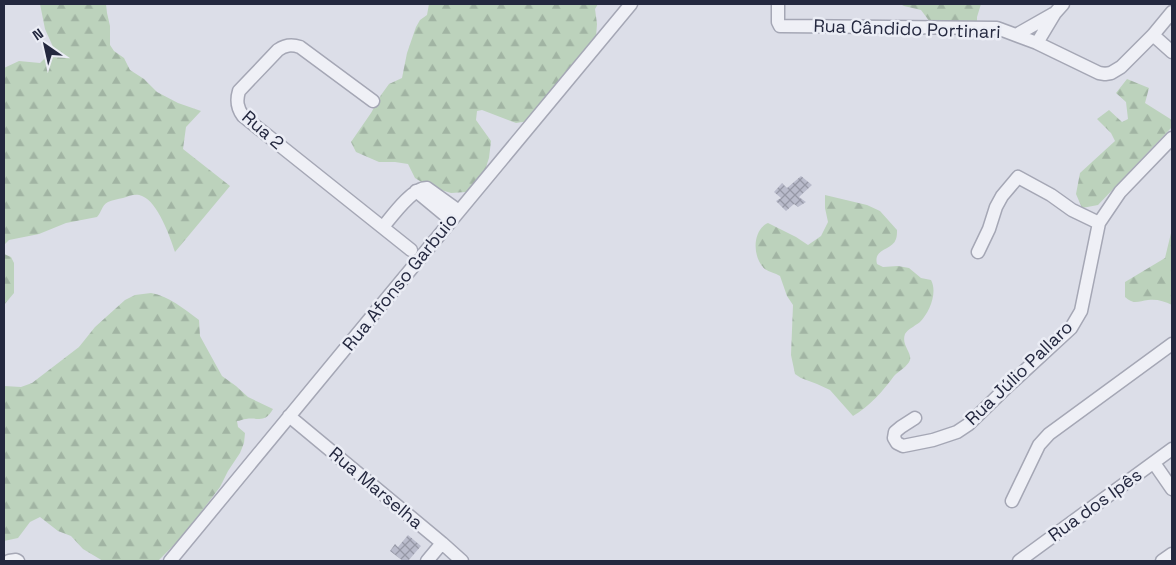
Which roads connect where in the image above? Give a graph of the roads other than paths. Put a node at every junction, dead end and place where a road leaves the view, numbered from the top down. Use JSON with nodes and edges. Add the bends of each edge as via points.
{"nodes":[{"id":1,"x":631,"y":4,"type":"edge"},
{"id":2,"x":778,"y":4,"type":"edge"},
{"id":3,"x":1059,"y":8,"type":"edge"},
{"id":4,"x":1172,"y":12,"type":"edge"},
{"id":5,"x":1016,"y":35,"type":"junction"},
{"id":6,"x":1153,"y":35,"type":"junction"},
{"id":7,"x":1037,"y":43,"type":"junction"},
{"id":8,"x":1172,"y":52,"type":"edge"},
{"id":9,"x":373,"y":101,"type":"dead end"},
{"id":10,"x":1172,"y":138,"type":"edge"},
{"id":11,"x":455,"y":215,"type":"junction"},
{"id":12,"x":1099,"y":223,"type":"junction"},
{"id":13,"x":383,"y":227,"type":"junction"},
{"id":14,"x":411,"y":250,"type":"dead end"},
{"id":15,"x":978,"y":252,"type":"dead end"},
{"id":16,"x":1172,"y":344,"type":"edge"},
{"id":17,"x":289,"y":416,"type":"junction"},
{"id":18,"x":915,"y":418,"type":"dead end"},
{"id":19,"x":1172,"y":449,"type":"edge"},
{"id":20,"x":1154,"y":463,"type":"junction"},
{"id":21,"x":1172,"y":489,"type":"edge"},
{"id":22,"x":1012,"y":501,"type":"dead end"},
{"id":23,"x":442,"y":543,"type":"junction"},
{"id":24,"x":1172,"y":554,"type":"edge"},
{"id":25,"x":10,"y":561,"type":"edge"},
{"id":26,"x":18,"y":561,"type":"edge"},
{"id":27,"x":170,"y":561,"type":"edge"},
{"id":28,"x":427,"y":561,"type":"edge"},
{"id":29,"x":462,"y":561,"type":"edge"},
{"id":30,"x":1019,"y":561,"type":"edge"},
{"id":31,"x":1162,"y":561,"type":"edge"}],
"edges":[{"from":1,"to":11,"type":"street","name":"Rua Afonso Garbuio"},
{"from":2,"to":5,"type":"street","name":"Rua Cândido Portinari","via":[[780,26],[997,28]]},
{"from":3,"to":5,"type":"street"},
{"from":3,"to":7,"type":"street"},
{"from":4,"to":6,"type":"street","name":"Rua Cândido Portinari"},
{"from":5,"to":7,"type":"street","name":"Rua Cândido Portinari"},
{"from":6,"to":7,"type":"street","name":"Rua Cândido Portinari","via":[[1121,67],[1105,74]]},
{"from":6,"to":8,"type":"street"},
{"from":9,"to":13,"type":"street","name":"Rua 2","via":[[300,47],[291,45],[278,50],[237,97],[242,116]]},
{"from":10,"to":12,"type":"street","name":"Rua Júlio Pallaro","via":[[1120,192]]},
{"from":11,"to":13,"type":"street","via":[[424,187],[413,193]]},
{"from":11,"to":17,"type":"street","name":"Rua Afonso Garbuio"},
{"from":12,"to":15,"type":"street","via":[[1018,177],[996,207]]},
{"from":12,"to":18,"type":"street","name":"Rua Júlio Pallaro","via":[[1081,311],[1070,328],[957,432],[903,446],[897,443],[895,432]]},
{"from":13,"to":14,"type":"street","name":"Rua 2"},
{"from":16,"to":22,"type":"street","via":[[1049,434],[1038,445]]},
{"from":17,"to":23,"type":"street","name":"Rua Marselha"},
{"from":17,"to":27,"type":"street","name":"Rua Afonso Garbuio"},
{"from":19,"to":20,"type":"street","name":"Rua dos Ipês"},
{"from":20,"to":21,"type":"street"},
{"from":20,"to":30,"type":"street","name":"Rua dos Ipês"},
{"from":23,"to":28,"type":"street"},
{"from":23,"to":29,"type":"street","name":"Rua Marselha"},
{"from":24,"to":31,"type":"street"},
{"from":25,"to":26,"type":"street"}]}
